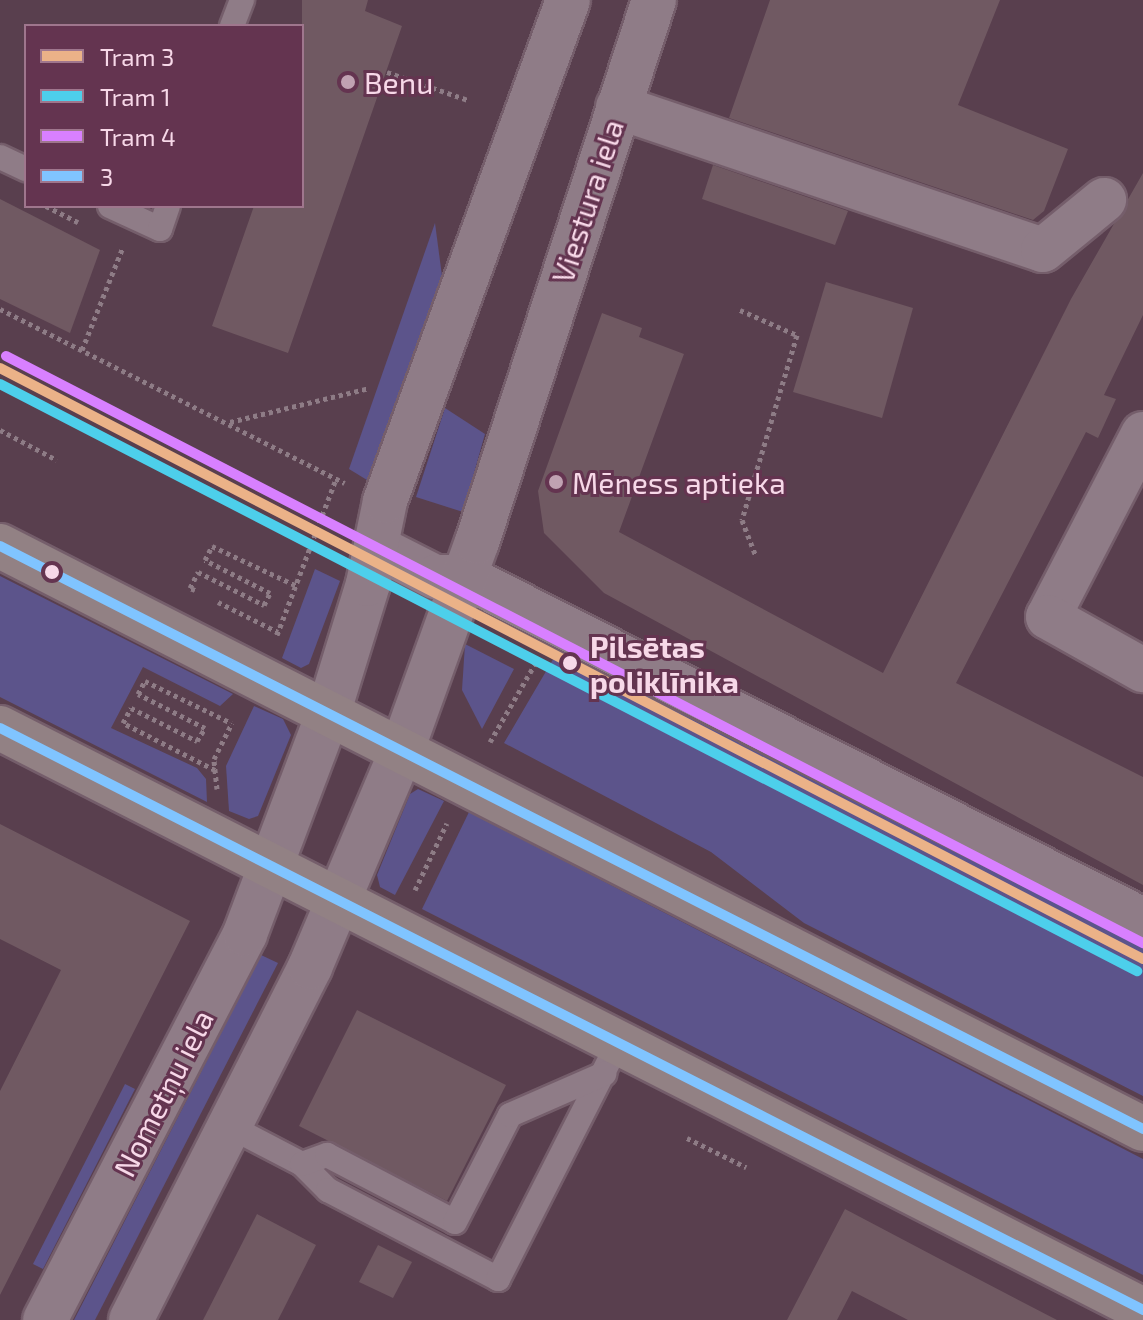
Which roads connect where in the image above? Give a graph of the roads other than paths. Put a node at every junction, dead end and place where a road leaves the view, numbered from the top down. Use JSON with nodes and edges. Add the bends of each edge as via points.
{"nodes":[{"id":1,"x":242,"y":0,"type":"edge"},
{"id":2,"x":568,"y":0,"type":"edge"},
{"id":3,"x":654,"y":0,"type":"edge"},
{"id":4,"x":233,"y":24,"type":"edge"},
{"id":5,"x":618,"y":107,"type":"junction"},
{"id":6,"x":0,"y":157,"type":"edge"},
{"id":7,"x":24,"y":168,"type":"edge"},
{"id":8,"x":1104,"y":200,"type":"dead end"},
{"id":9,"x":114,"y":208,"type":"edge"},
{"id":10,"x":167,"y":208,"type":"edge"},
{"id":11,"x":1143,"y":434,"type":"edge"},
{"id":12,"x":0,"y":546,"type":"edge"},
{"id":13,"x":378,"y":548,"type":"junction"},
{"id":14,"x":465,"y":577,"type":"junction"},
{"id":15,"x":1143,"y":670,"type":"edge"},
{"id":16,"x":328,"y":714,"type":"junction"},
{"id":17,"x":0,"y":728,"type":"edge"},
{"id":18,"x":402,"y":750,"type":"junction"},
{"id":19,"x":273,"y":863,"type":"junction"},
{"id":20,"x":340,"y":899,"type":"junction"},
{"id":21,"x":1143,"y":920,"type":"edge"},
{"id":22,"x":611,"y":1058,"type":"junction"},
{"id":23,"x":229,"y":1126,"type":"junction"},
{"id":24,"x":1143,"y":1129,"type":"edge"},
{"id":25,"x":302,"y":1164,"type":"junction"},
{"id":26,"x":1143,"y":1310,"type":"edge"},
{"id":27,"x":45,"y":1320,"type":"edge"},
{"id":28,"x":131,"y":1320,"type":"edge"}],
"edges":[{"from":1,"to":4,"type":"lane"},
{"from":2,"to":13,"type":"street","via":[[385,501]]},
{"from":3,"to":5,"type":"street","name":"Viestura iela"},
{"from":5,"to":8,"type":"street","via":[[1043,250]]},
{"from":5,"to":14,"type":"street","name":"Viestura iela"},
{"from":6,"to":7,"type":"lane"},
{"from":9,"to":10,"type":"lane","via":[[160,229]]},
{"from":11,"to":15,"type":"street","via":[[1048,617]]},
{"from":12,"to":16,"type":"main road"},
{"from":13,"to":14,"type":"street","via":[[435,577]]},
{"from":13,"to":16,"type":"street"},
{"from":14,"to":18,"type":"street","name":"Viestura iela"},
{"from":14,"to":21,"type":"street"},
{"from":16,"to":18,"type":"main road"},
{"from":16,"to":19,"type":"street"},
{"from":17,"to":19,"type":"main road"},
{"from":18,"to":20,"type":"street","name":"Viestura iela"},
{"from":18,"to":24,"type":"main road"},
{"from":19,"to":20,"type":"main road"},
{"from":19,"to":27,"type":"street","name":"Nometņu iela","via":[[245,934]]},
{"from":20,"to":22,"type":"main road"},
{"from":20,"to":23,"type":"street"},
{"from":22,"to":25,"type":"lane","via":[[510,1115],[455,1222],[327,1155]]},
{"from":22,"to":25,"type":"lane","via":[[498,1279],[328,1190]]},
{"from":22,"to":26,"type":"main road"},
{"from":23,"to":25,"type":"lane"},
{"from":23,"to":28,"type":"street"}]}
